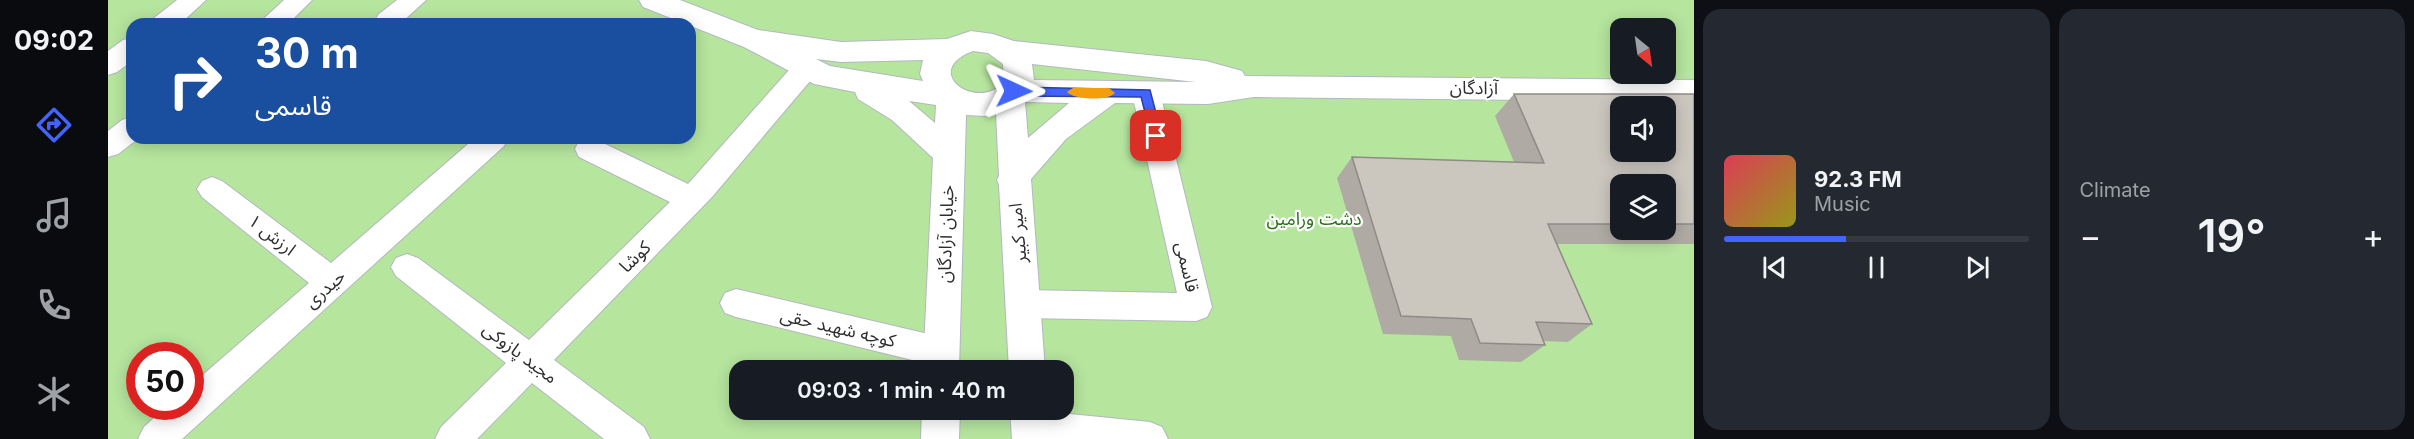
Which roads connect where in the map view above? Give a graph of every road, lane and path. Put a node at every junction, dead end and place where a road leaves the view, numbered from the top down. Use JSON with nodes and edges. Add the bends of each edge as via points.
{"nodes":[{"id":1,"x":194,"y":0,"type":"edge"},
{"id":2,"x":300,"y":0,"type":"edge"},
{"id":3,"x":414,"y":0,"type":"edge"},
{"id":4,"x":653,"y":0,"type":"edge"},
{"id":5,"x":171,"y":18,"type":"edge"},
{"id":6,"x":278,"y":18,"type":"edge"},
{"id":7,"x":391,"y":18,"type":"edge"},
{"id":8,"x":754,"y":40,"type":"junction"},
{"id":9,"x":947,"y":49,"type":"junction"},
{"id":10,"x":1007,"y":51,"type":"junction"},
{"id":11,"x":126,"y":52,"type":"edge"},
{"id":12,"x":108,"y":65,"type":"edge"},
{"id":13,"x":807,"y":67,"type":"junction"},
{"id":14,"x":849,"y":81,"type":"junction"},
{"id":15,"x":1254,"y":86,"type":"junction"},
{"id":16,"x":1694,"y":91,"type":"edge"},
{"id":17,"x":1012,"y":93,"type":"junction"},
{"id":18,"x":1108,"y":93,"type":"junction"},
{"id":19,"x":1146,"y":93,"type":"junction"},
{"id":20,"x":949,"y":96,"type":"junction"},
{"id":21,"x":126,"y":132,"type":"edge"},
{"id":22,"x":483,"y":144,"type":"edge"},
{"id":23,"x":108,"y":146,"type":"edge"},
{"id":24,"x":589,"y":148,"type":"dead end"},
{"id":25,"x":949,"y":154,"type":"junction"},
{"id":26,"x":1013,"y":180,"type":"junction"},
{"id":27,"x":212,"y":189,"type":"dead end"},
{"id":28,"x":692,"y":199,"type":"junction"},
{"id":29,"x":407,"y":267,"type":"dead end"},
{"id":30,"x":333,"y":282,"type":"junction"},
{"id":31,"x":736,"y":303,"type":"dead end"},
{"id":32,"x":1023,"y":304,"type":"junction"},
{"id":33,"x":937,"y":360,"type":"edge"},
{"id":34,"x":941,"y":360,"type":"edge"},
{"id":35,"x":1026,"y":360,"type":"edge"},
{"id":36,"x":531,"y":361,"type":"junction"},
{"id":37,"x":940,"y":420,"type":"edge"},
{"id":38,"x":1030,"y":425,"type":"edge"},
{"id":39,"x":156,"y":439,"type":"edge"},
{"id":40,"x":453,"y":439,"type":"edge"},
{"id":41,"x":632,"y":439,"type":"edge"},
{"id":42,"x":940,"y":439,"type":"edge"},
{"id":43,"x":1150,"y":439,"type":"edge"}],
"edges":[{"from":1,"to":5,"type":"street"},
{"from":2,"to":6,"type":"street"},
{"from":3,"to":7,"type":"street"},
{"from":4,"to":8,"type":"main road"},
{"from":8,"to":9,"type":"main road","via":[[841,52]]},
{"from":8,"to":13,"type":"main road"},
{"from":9,"to":10,"type":"main road","via":[[970,41]]},
{"from":9,"to":20,"type":"main road","via":[[934,66],[934,77]]},
{"from":10,"to":15,"type":"main road","via":[[1206,72]]},
{"from":10,"to":17,"type":"main road","via":[[1021,75]]},
{"from":11,"to":12,"type":"street"},
{"from":13,"to":14,"type":"main road","via":[[824,76]]},
{"from":13,"to":28,"type":"street","name":"کوشا"},
{"from":14,"to":20,"type":"main road"},
{"from":14,"to":25,"type":"main road","via":[[903,112]]},
{"from":15,"to":16,"type":"main road","name":"آزادگان"},
{"from":15,"to":19,"type":"main road","via":[[1208,93]]},
{"from":17,"to":18,"type":"main road"},
{"from":17,"to":20,"type":"main road","via":[[987,104],[962,102]]},
{"from":17,"to":26,"type":"main road","name":"امیر کبیر"},
{"from":18,"to":19,"type":"main road"},
{"from":18,"to":26,"type":"main road","via":[[1054,129]]},
{"from":19,"to":32,"type":"street","name":"قاسمی","via":[[1196,307]]},
{"from":20,"to":25,"type":"main road","name":"خیابان آزادگان"},
{"from":21,"to":23,"type":"street"},
{"from":22,"to":30,"type":"street","name":"حیدری"},
{"from":24,"to":28,"type":"street"},
{"from":25,"to":34,"type":"main road","name":"خیابان آزادگان"},
{"from":26,"to":32,"type":"main road","name":"امیر کبیر"},
{"from":27,"to":30,"type":"street","name":"ارزش ۱"},
{"from":28,"to":36,"type":"street","name":"کوشا"},
{"from":29,"to":36,"type":"street","name":"مجید پازوکی"},
{"from":30,"to":39,"type":"street","name":"حیدری"},
{"from":31,"to":33,"type":"street","name":"کوچه شهید حقی"},
{"from":32,"to":35,"type":"main road","name":"امیر کبیر"},
{"from":36,"to":40,"type":"street","name":"کوشا"},
{"from":36,"to":41,"type":"street","name":"مجید پازوکی"},
{"from":37,"to":42,"type":"main road"},
{"from":38,"to":43,"type":"street"}]}
